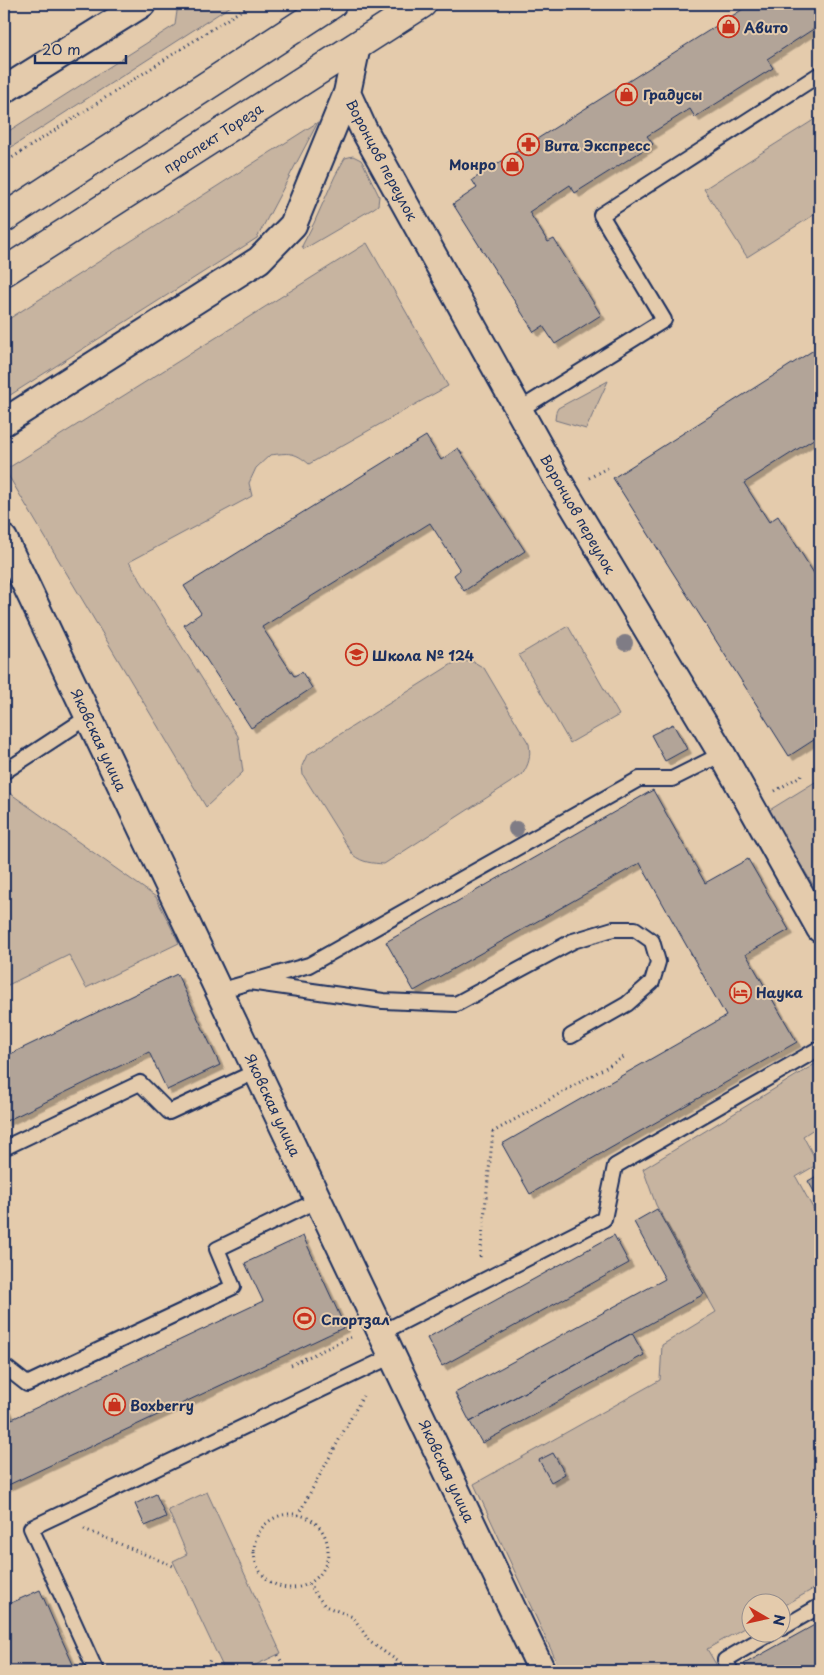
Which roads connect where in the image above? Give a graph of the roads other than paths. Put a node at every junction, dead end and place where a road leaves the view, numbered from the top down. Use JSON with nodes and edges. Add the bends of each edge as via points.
{"nodes":[{"id":1,"x":142,"y":4,"type":"edge"},
{"id":2,"x":332,"y":4,"type":"edge"},
{"id":3,"x":422,"y":4,"type":"edge"},
{"id":4,"x":357,"y":46,"type":"junction"},
{"id":5,"x":820,"y":74,"type":"edge"},
{"id":6,"x":4,"y":90,"type":"edge"},
{"id":7,"x":347,"y":93,"type":"junction"},
{"id":8,"x":4,"y":218,"type":"edge"},
{"id":9,"x":4,"y":272,"type":"edge"},
{"id":10,"x":519,"y":410,"type":"junction"},
{"id":11,"x":4,"y":422,"type":"edge"},
{"id":12,"x":4,"y":539,"type":"edge"},
{"id":13,"x":88,"y":717,"type":"junction"},
{"id":14,"x":722,"y":754,"type":"junction"},
{"id":15,"x":4,"y":772,"type":"edge"},
{"id":16,"x":820,"y":929,"type":"edge"},
{"id":17,"x":249,"y":982,"type":"junction"},
{"id":18,"x":219,"y":991,"type":"junction"},
{"id":19,"x":571,"y":1036,"type":"dead end"},
{"id":20,"x":820,"y":1048,"type":"edge"},
{"id":21,"x":257,"y":1071,"type":"junction"},
{"id":22,"x":4,"y":1148,"type":"edge"},
{"id":23,"x":318,"y":1200,"type":"junction"},
{"id":24,"x":381,"y":1333,"type":"junction"},
{"id":25,"x":388,"y":1358,"type":"junction"},
{"id":26,"x":4,"y":1366,"type":"edge"},
{"id":27,"x":820,"y":1606,"type":"edge"},
{"id":28,"x":792,"y":1622,"type":"edge"},
{"id":29,"x":756,"y":1642,"type":"edge"},
{"id":30,"x":96,"y":1671,"type":"edge"},
{"id":31,"x":542,"y":1671,"type":"edge"},
{"id":32,"x":731,"y":1671,"type":"edge"}],
"edges":[{"from":1,"to":6,"type":"street"},
{"from":2,"to":8,"type":"main road"},
{"from":3,"to":4,"type":"main road","name":"проспект Тореза"},
{"from":4,"to":7,"type":"street"},
{"from":4,"to":9,"type":"main road","name":"проспект Тореза"},
{"from":5,"to":10,"type":"lane","via":[[601,215],[664,320]]},
{"from":7,"to":10,"type":"street","name":"Воронцов переулок","via":[[363,128]]},
{"from":7,"to":11,"type":"street","via":[[293,225],[259,260]]},
{"from":10,"to":14,"type":"street","name":"Воронцов переулок","via":[[576,512]]},
{"from":12,"to":13,"type":"street","name":"Яковская улица"},
{"from":13,"to":15,"type":"lane"},
{"from":13,"to":18,"type":"street","name":"Яковская улица"},
{"from":14,"to":16,"type":"street","name":"Воронцов переулок"},
{"from":14,"to":17,"type":"lane","via":[[672,779],[639,779],[309,964]]},
{"from":17,"to":18,"type":"lane"},
{"from":17,"to":19,"type":"lane","via":[[384,1001],[456,1004],[572,941],[613,929],[635,929],[652,941],[658,962],[652,982],[627,1004]]},
{"from":18,"to":21,"type":"street","name":"Яковская улица"},
{"from":20,"to":24,"type":"lane","via":[[615,1166],[604,1219]]},
{"from":21,"to":22,"type":"lane","via":[[169,1112],[140,1083]]},
{"from":21,"to":23,"type":"street","name":"Яковская улица"},
{"from":23,"to":24,"type":"street","name":"Яковская улица"},
{"from":23,"to":26,"type":"lane","via":[[217,1249],[233,1287],[26,1384]]},
{"from":24,"to":25,"type":"street","name":"Яковская улица"},
{"from":25,"to":30,"type":"lane","via":[[32,1528]]},
{"from":25,"to":31,"type":"street","name":"Яковская улица"},
{"from":27,"to":28,"type":"lane"},
{"from":29,"to":32,"type":"lane","via":[[725,1660]]}]}
